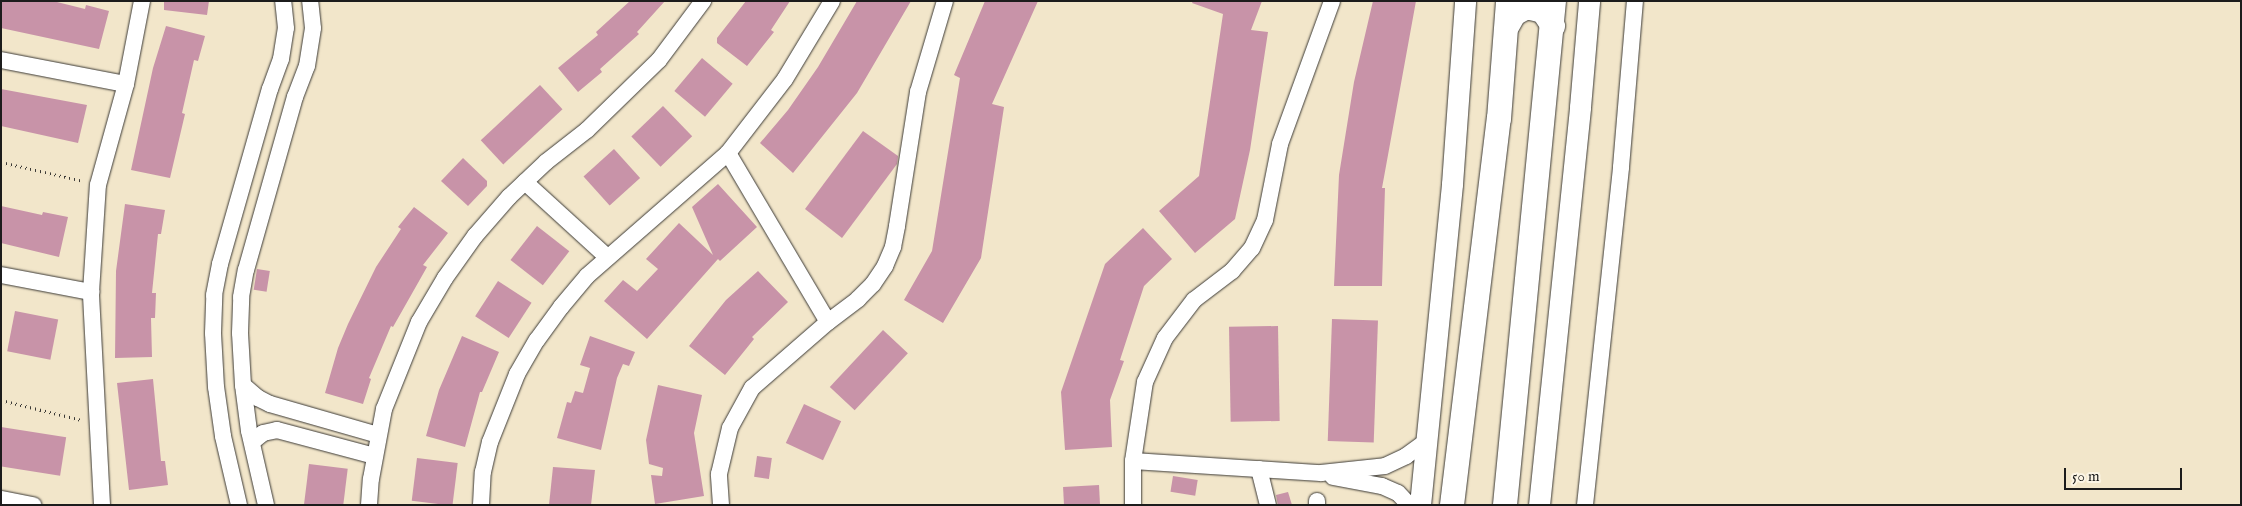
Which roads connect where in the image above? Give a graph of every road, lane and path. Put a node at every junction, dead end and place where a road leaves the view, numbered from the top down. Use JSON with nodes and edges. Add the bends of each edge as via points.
{"nodes":[{"id":1,"x":142,"y":1,"type":"edge"},
{"id":2,"x":283,"y":1,"type":"edge"},
{"id":3,"x":310,"y":1,"type":"edge"},
{"id":4,"x":703,"y":1,"type":"edge"},
{"id":5,"x":832,"y":1,"type":"edge"},
{"id":6,"x":945,"y":1,"type":"edge"},
{"id":7,"x":1332,"y":1,"type":"edge"},
{"id":8,"x":1465,"y":1,"type":"edge"},
{"id":9,"x":1508,"y":1,"type":"edge"},
{"id":10,"x":1554,"y":1,"type":"edge"},
{"id":11,"x":1589,"y":1,"type":"edge"},
{"id":12,"x":1635,"y":1,"type":"edge"},
{"id":13,"x":1508,"y":25,"type":"junction"},
{"id":14,"x":1553,"y":26,"type":"junction"},
{"id":15,"x":1,"y":60,"type":"edge"},
{"id":16,"x":126,"y":84,"type":"junction"},
{"id":17,"x":259,"y":128,"type":"junction"},
{"id":18,"x":285,"y":134,"type":"junction"},
{"id":19,"x":728,"y":153,"type":"junction"},
{"id":20,"x":1,"y":162,"type":"edge"},
{"id":21,"x":525,"y":182,"type":"junction"},
{"id":22,"x":98,"y":185,"type":"junction"},
{"id":23,"x":608,"y":258,"type":"junction"},
{"id":24,"x":1,"y":275,"type":"edge"},
{"id":25,"x":91,"y":292,"type":"junction"},
{"id":26,"x":828,"y":322,"type":"junction"},
{"id":27,"x":243,"y":385,"type":"junction"},
{"id":28,"x":1,"y":400,"type":"edge"},
{"id":29,"x":97,"y":424,"type":"junction"},
{"id":30,"x":378,"y":435,"type":"junction"},
{"id":31,"x":1427,"y":441,"type":"junction"},
{"id":32,"x":252,"y":442,"type":"junction"},
{"id":33,"x":375,"y":456,"type":"junction"},
{"id":34,"x":1133,"y":461,"type":"junction"},
{"id":35,"x":1258,"y":469,"type":"junction"},
{"id":36,"x":1321,"y":474,"type":"junction"},
{"id":37,"x":1,"y":499,"type":"edge"},
{"id":38,"x":33,"y":505,"type":"edge"},
{"id":39,"x":102,"y":505,"type":"edge"},
{"id":40,"x":238,"y":505,"type":"edge"},
{"id":41,"x":266,"y":505,"type":"edge"},
{"id":42,"x":369,"y":505,"type":"edge"},
{"id":43,"x":481,"y":505,"type":"edge"},
{"id":44,"x":721,"y":505,"type":"edge"},
{"id":45,"x":1133,"y":505,"type":"edge"},
{"id":46,"x":1268,"y":505,"type":"edge"},
{"id":47,"x":1409,"y":505,"type":"edge"},
{"id":48,"x":1420,"y":505,"type":"edge"},
{"id":49,"x":1452,"y":505,"type":"edge"},
{"id":50,"x":1505,"y":505,"type":"edge"},
{"id":51,"x":1539,"y":505,"type":"edge"},
{"id":52,"x":1585,"y":505,"type":"edge"}],
"edges":[{"from":1,"to":16,"type":"street"},
{"from":2,"to":17,"type":"street","via":[[286,28],[281,59]]},
{"from":3,"to":18,"type":"street","via":[[313,28],[308,66]]},
{"from":4,"to":21,"type":"street","via":[[660,60],[587,130]]},
{"from":5,"to":19,"type":"street","via":[[784,79]]},
{"from":6,"to":26,"type":"street","via":[[918,92],[893,247],[873,284],[858,300]]},
{"from":7,"to":34,"type":"street","via":[[1280,144],[1265,220],[1252,248],[1232,271],[1194,300],[1165,338],[1145,382]]},
{"from":8,"to":31,"type":"street","via":[[1452,184]]},
{"from":9,"to":13,"type":"main road"},
{"from":10,"to":14,"type":"main road"},
{"from":11,"to":51,"type":"street"},
{"from":12,"to":52,"type":"street"},
{"from":13,"to":14,"type":"main road","via":[[1514,14],[1531,8],[1543,11]]},
{"from":13,"to":49,"type":"main road"},
{"from":14,"to":50,"type":"main road"},
{"from":15,"to":16,"type":"street"},
{"from":16,"to":22,"type":"street"},
{"from":17,"to":18,"type":"street"},
{"from":17,"to":40,"type":"street","via":[[214,295],[216,387]]},
{"from":18,"to":27,"type":"street","via":[[244,279],[240,333]]},
{"from":19,"to":23,"type":"street"},
{"from":19,"to":26,"type":"street"},
{"from":20,"to":22,"type":"path"},
{"from":21,"to":23,"type":"street"},
{"from":21,"to":30,"type":"street","via":[[475,236],[423,315],[384,409]]},
{"from":22,"to":25,"type":"street"},
{"from":23,"to":43,"type":"street","via":[[561,307],[517,374],[490,442],[483,472]]},
{"from":24,"to":25,"type":"street"},
{"from":25,"to":29,"type":"street"},
{"from":26,"to":44,"type":"street","via":[[752,388],[730,428],[719,474]]},
{"from":27,"to":30,"type":"street","via":[[270,404]]},
{"from":27,"to":32,"type":"street"},
{"from":28,"to":29,"type":"path"},
{"from":29,"to":39,"type":"street"},
{"from":30,"to":33,"type":"street"},
{"from":31,"to":36,"type":"street","via":[[1385,466]]},
{"from":31,"to":48,"type":"street"},
{"from":32,"to":33,"type":"street","via":[[263,433],[277,430]]},
{"from":32,"to":41,"type":"street"},
{"from":33,"to":42,"type":"street"},
{"from":34,"to":35,"type":"street"},
{"from":34,"to":45,"type":"street"},
{"from":35,"to":36,"type":"street"},
{"from":35,"to":46,"type":"street"},
{"from":36,"to":47,"type":"street","via":[[1382,486],[1398,493]]},
{"from":37,"to":38,"type":"street"}]}
